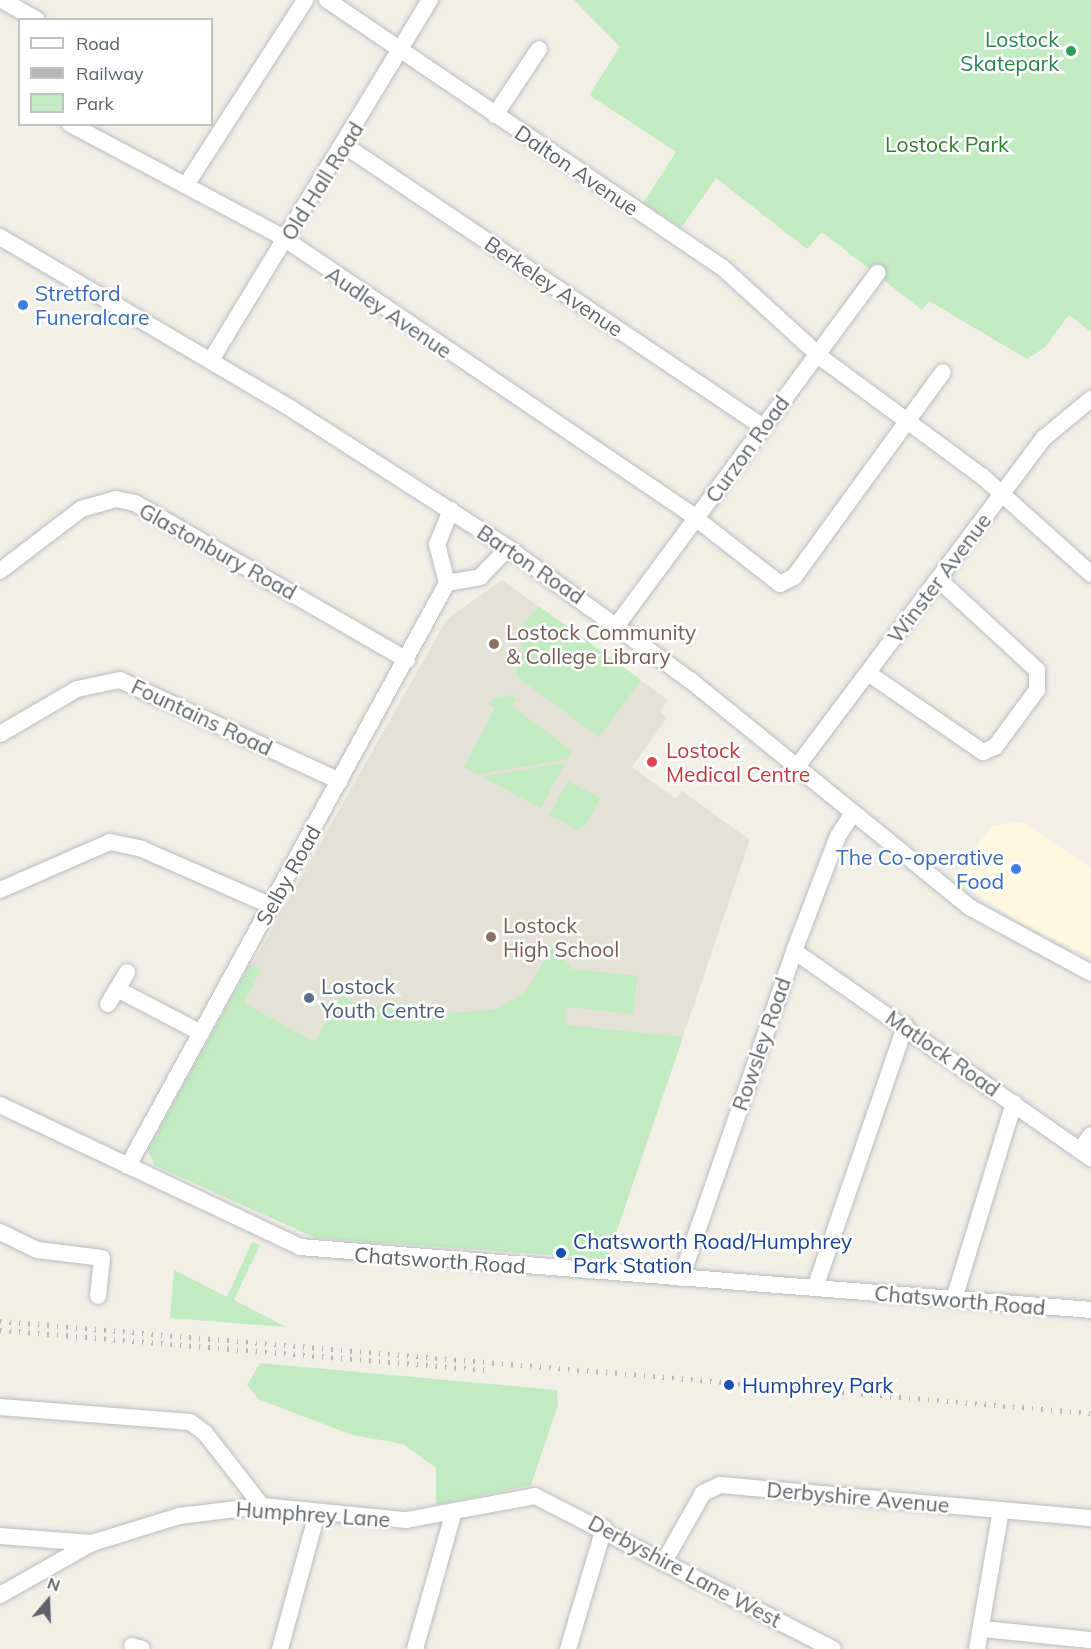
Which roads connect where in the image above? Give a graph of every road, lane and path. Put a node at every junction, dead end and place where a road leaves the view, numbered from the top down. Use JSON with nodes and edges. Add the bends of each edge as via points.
{"nodes":[{"id":1,"x":2,"y":0,"type":"edge"},
{"id":2,"x":305,"y":0,"type":"edge"},
{"id":3,"x":327,"y":0,"type":"edge"},
{"id":4,"x":430,"y":0,"type":"edge"},
{"id":5,"x":34,"y":18,"type":"edge"},
{"id":6,"x":539,"y":49,"type":"dead end"},
{"id":7,"x":401,"y":53,"type":"junction"},
{"id":8,"x":495,"y":115,"type":"junction"},
{"id":9,"x":74,"y":126,"type":"edge"},
{"id":10,"x":344,"y":145,"type":"junction"},
{"id":11,"x":186,"y":185,"type":"junction"},
{"id":12,"x":0,"y":237,"type":"edge"},
{"id":13,"x":285,"y":240,"type":"junction"},
{"id":14,"x":877,"y":273,"type":"dead end"},
{"id":15,"x":818,"y":353,"type":"junction"},
{"id":16,"x":211,"y":360,"type":"junction"},
{"id":17,"x":943,"y":372,"type":"dead end"},
{"id":18,"x":1091,"y":399,"type":"edge"},
{"id":19,"x":908,"y":422,"type":"junction"},
{"id":20,"x":763,"y":427,"type":"junction"},
{"id":21,"x":1002,"y":494,"type":"junction"},
{"id":22,"x":451,"y":510,"type":"junction"},
{"id":23,"x":696,"y":519,"type":"junction"},
{"id":24,"x":508,"y":548,"type":"junction"},
{"id":25,"x":0,"y":570,"type":"edge"},
{"id":26,"x":1091,"y":574,"type":"edge"},
{"id":27,"x":938,"y":579,"type":"junction"},
{"id":28,"x":447,"y":583,"type":"junction"},
{"id":29,"x":617,"y":625,"type":"junction"},
{"id":30,"x":407,"y":660,"type":"junction"},
{"id":31,"x":868,"y":673,"type":"junction"},
{"id":32,"x":0,"y":734,"type":"edge"},
{"id":33,"x":796,"y":768,"type":"junction"},
{"id":34,"x":340,"y":781,"type":"junction"},
{"id":35,"x":851,"y":816,"type":"junction"},
{"id":36,"x":0,"y":890,"type":"edge"},
{"id":37,"x":272,"y":906,"type":"junction"},
{"id":38,"x":794,"y":951,"type":"junction"},
{"id":39,"x":127,"y":972,"type":"dead end"},
{"id":40,"x":1091,"y":973,"type":"edge"},
{"id":41,"x":904,"y":1026,"type":"junction"},
{"id":42,"x":201,"y":1033,"type":"junction"},
{"id":43,"x":1014,"y":1103,"type":"junction"},
{"id":44,"x":0,"y":1105,"type":"edge"},
{"id":45,"x":1091,"y":1135,"type":"edge"},
{"id":46,"x":1086,"y":1154,"type":"edge"},
{"id":47,"x":128,"y":1166,"type":"junction"},
{"id":48,"x":0,"y":1232,"type":"edge"},
{"id":49,"x":681,"y":1278,"type":"junction"},
{"id":50,"x":815,"y":1288,"type":"junction"},
{"id":51,"x":98,"y":1296,"type":"dead end"},
{"id":52,"x":954,"y":1299,"type":"junction"},
{"id":53,"x":1091,"y":1310,"type":"edge"},
{"id":54,"x":0,"y":1407,"type":"edge"},
{"id":55,"x":535,"y":1496,"type":"joint"},
{"id":56,"x":262,"y":1506,"type":"junction"},
{"id":57,"x":1001,"y":1510,"type":"junction"},
{"id":58,"x":454,"y":1511,"type":"junction"},
{"id":59,"x":317,"y":1514,"type":"junction"},
{"id":60,"x":1091,"y":1518,"type":"edge"},
{"id":61,"x":604,"y":1528,"type":"junction"},
{"id":62,"x":0,"y":1536,"type":"edge"},
{"id":63,"x":93,"y":1543,"type":"junction"},
{"id":64,"x":665,"y":1560,"type":"junction"},
{"id":65,"x":0,"y":1595,"type":"edge"},
{"id":66,"x":984,"y":1629,"type":"junction"},
{"id":67,"x":1091,"y":1640,"type":"edge"},
{"id":68,"x":280,"y":1649,"type":"edge"},
{"id":69,"x":415,"y":1649,"type":"edge"},
{"id":70,"x":568,"y":1649,"type":"edge"},
{"id":71,"x":833,"y":1649,"type":"edge"},
{"id":72,"x":977,"y":1649,"type":"edge"}],
"edges":[{"from":1,"to":5,"type":"street"},
{"from":2,"to":11,"type":"street"},
{"from":3,"to":7,"type":"street","name":"Dalton Avenue"},
{"from":4,"to":7,"type":"street","name":"Old Hall Road"},
{"from":6,"to":8,"type":"street"},
{"from":7,"to":8,"type":"street","name":"Dalton Avenue"},
{"from":7,"to":10,"type":"street","name":"Old Hall Road"},
{"from":8,"to":15,"type":"street","name":"Dalton Avenue","via":[[723,268]]},
{"from":9,"to":11,"type":"street","name":"Audley Avenue"},
{"from":10,"to":13,"type":"street","name":"Old Hall Road"},
{"from":10,"to":20,"type":"street","name":"Berkeley Avenue"},
{"from":11,"to":13,"type":"street","name":"Audley Avenue"},
{"from":12,"to":16,"type":"street","name":"Barton Road"},
{"from":13,"to":16,"type":"street","name":"Old Hall Road"},
{"from":13,"to":23,"type":"street","name":"Audley Avenue"},
{"from":14,"to":15,"type":"street","name":"Curzon Road"},
{"from":15,"to":19,"type":"street","name":"Dalton Avenue"},
{"from":15,"to":20,"type":"street","name":"Curzon Road"},
{"from":16,"to":22,"type":"street","name":"Barton Road"},
{"from":17,"to":19,"type":"street"},
{"from":18,"to":21,"type":"street","name":"Winster Avenue","via":[[1053,428]]},
{"from":19,"to":21,"type":"street","name":"Dalton Avenue"},
{"from":19,"to":23,"type":"street","name":"Audley Avenue","via":[[788,584],[770,579]]},
{"from":20,"to":23,"type":"street","name":"Curzon Road"},
{"from":21,"to":26,"type":"street","name":"Dalton Avenue"},
{"from":21,"to":27,"type":"street","name":"Winster Avenue"},
{"from":22,"to":24,"type":"street","name":"Barton Road"},
{"from":22,"to":28,"type":"street","via":[[437,544]]},
{"from":23,"to":29,"type":"street","name":"Curzon Road"},
{"from":24,"to":28,"type":"street","via":[[480,577]]},
{"from":24,"to":29,"type":"street","name":"Barton Road"},
{"from":25,"to":30,"type":"street","name":"Glastonbury Road","via":[[81,509],[116,499],[135,503]]},
{"from":27,"to":31,"type":"street","name":"Winster Avenue"},
{"from":27,"to":31,"type":"street","via":[[1037,670],[1040,686],[1024,708],[994,747],[979,752]]},
{"from":28,"to":30,"type":"street","name":"Selby Road"},
{"from":29,"to":33,"type":"street","name":"Barton Road"},
{"from":30,"to":34,"type":"street","name":"Selby Road"},
{"from":31,"to":33,"type":"street","name":"Winster Avenue"},
{"from":32,"to":34,"type":"street","name":"Fountains Road","via":[[77,689],[120,680]]},
{"from":33,"to":35,"type":"street","name":"Barton Road"},
{"from":34,"to":37,"type":"street","name":"Selby Road"},
{"from":35,"to":38,"type":"street","name":"Rowsley Road","via":[[838,836]]},
{"from":35,"to":40,"type":"street","name":"Barton Road","via":[[986,918]]},
{"from":36,"to":37,"type":"street","via":[[110,842],[142,849]]},
{"from":37,"to":42,"type":"street","name":"Selby Road"},
{"from":38,"to":41,"type":"street","name":"Matlock Road"},
{"from":38,"to":49,"type":"street","name":"Rowsley Road"},
{"from":39,"to":42,"type":"street","via":[[113,997]]},
{"from":41,"to":43,"type":"street","name":"Matlock Road"},
{"from":41,"to":50,"type":"street"},
{"from":42,"to":47,"type":"street","name":"Selby Road"},
{"from":43,"to":46,"type":"street","name":"Matlock Road"},
{"from":43,"to":52,"type":"street"},
{"from":44,"to":47,"type":"street","name":"Chatsworth Road"},
{"from":45,"to":46,"type":"street"},
{"from":47,"to":49,"type":"street","name":"Chatsworth Road","via":[[300,1247]]},
{"from":48,"to":51,"type":"street","via":[[30,1248],[102,1258]]},
{"from":49,"to":50,"type":"street","name":"Chatsworth Road"},
{"from":50,"to":52,"type":"street","name":"Chatsworth Road"},
{"from":52,"to":53,"type":"street","name":"Chatsworth Road"},
{"from":54,"to":56,"type":"street","via":[[190,1422],[205,1433]]},
{"from":55,"to":58,"type":"street","name":"Humphrey Lane"},
{"from":55,"to":61,"type":"street","name":"Derbyshire Lane West"},
{"from":56,"to":59,"type":"street","name":"Humphrey Lane"},
{"from":56,"to":63,"type":"street","name":"Humphrey Lane","via":[[179,1516]]},
{"from":57,"to":60,"type":"street","name":"Derbyshire Avenue"},
{"from":57,"to":64,"type":"street","name":"Derbyshire Avenue","via":[[720,1485],[697,1502]]},
{"from":57,"to":66,"type":"street"},
{"from":58,"to":59,"type":"street","name":"Humphrey Lane","via":[[380,1521]]},
{"from":58,"to":69,"type":"street"},
{"from":59,"to":68,"type":"street"},
{"from":61,"to":64,"type":"street","name":"Derbyshire Lane West"},
{"from":61,"to":70,"type":"street"},
{"from":62,"to":63,"type":"street"},
{"from":63,"to":65,"type":"street","name":"Humphrey Lane"},
{"from":64,"to":71,"type":"street","name":"Derbyshire Lane West"},
{"from":66,"to":67,"type":"street"},
{"from":66,"to":72,"type":"street"}]}
